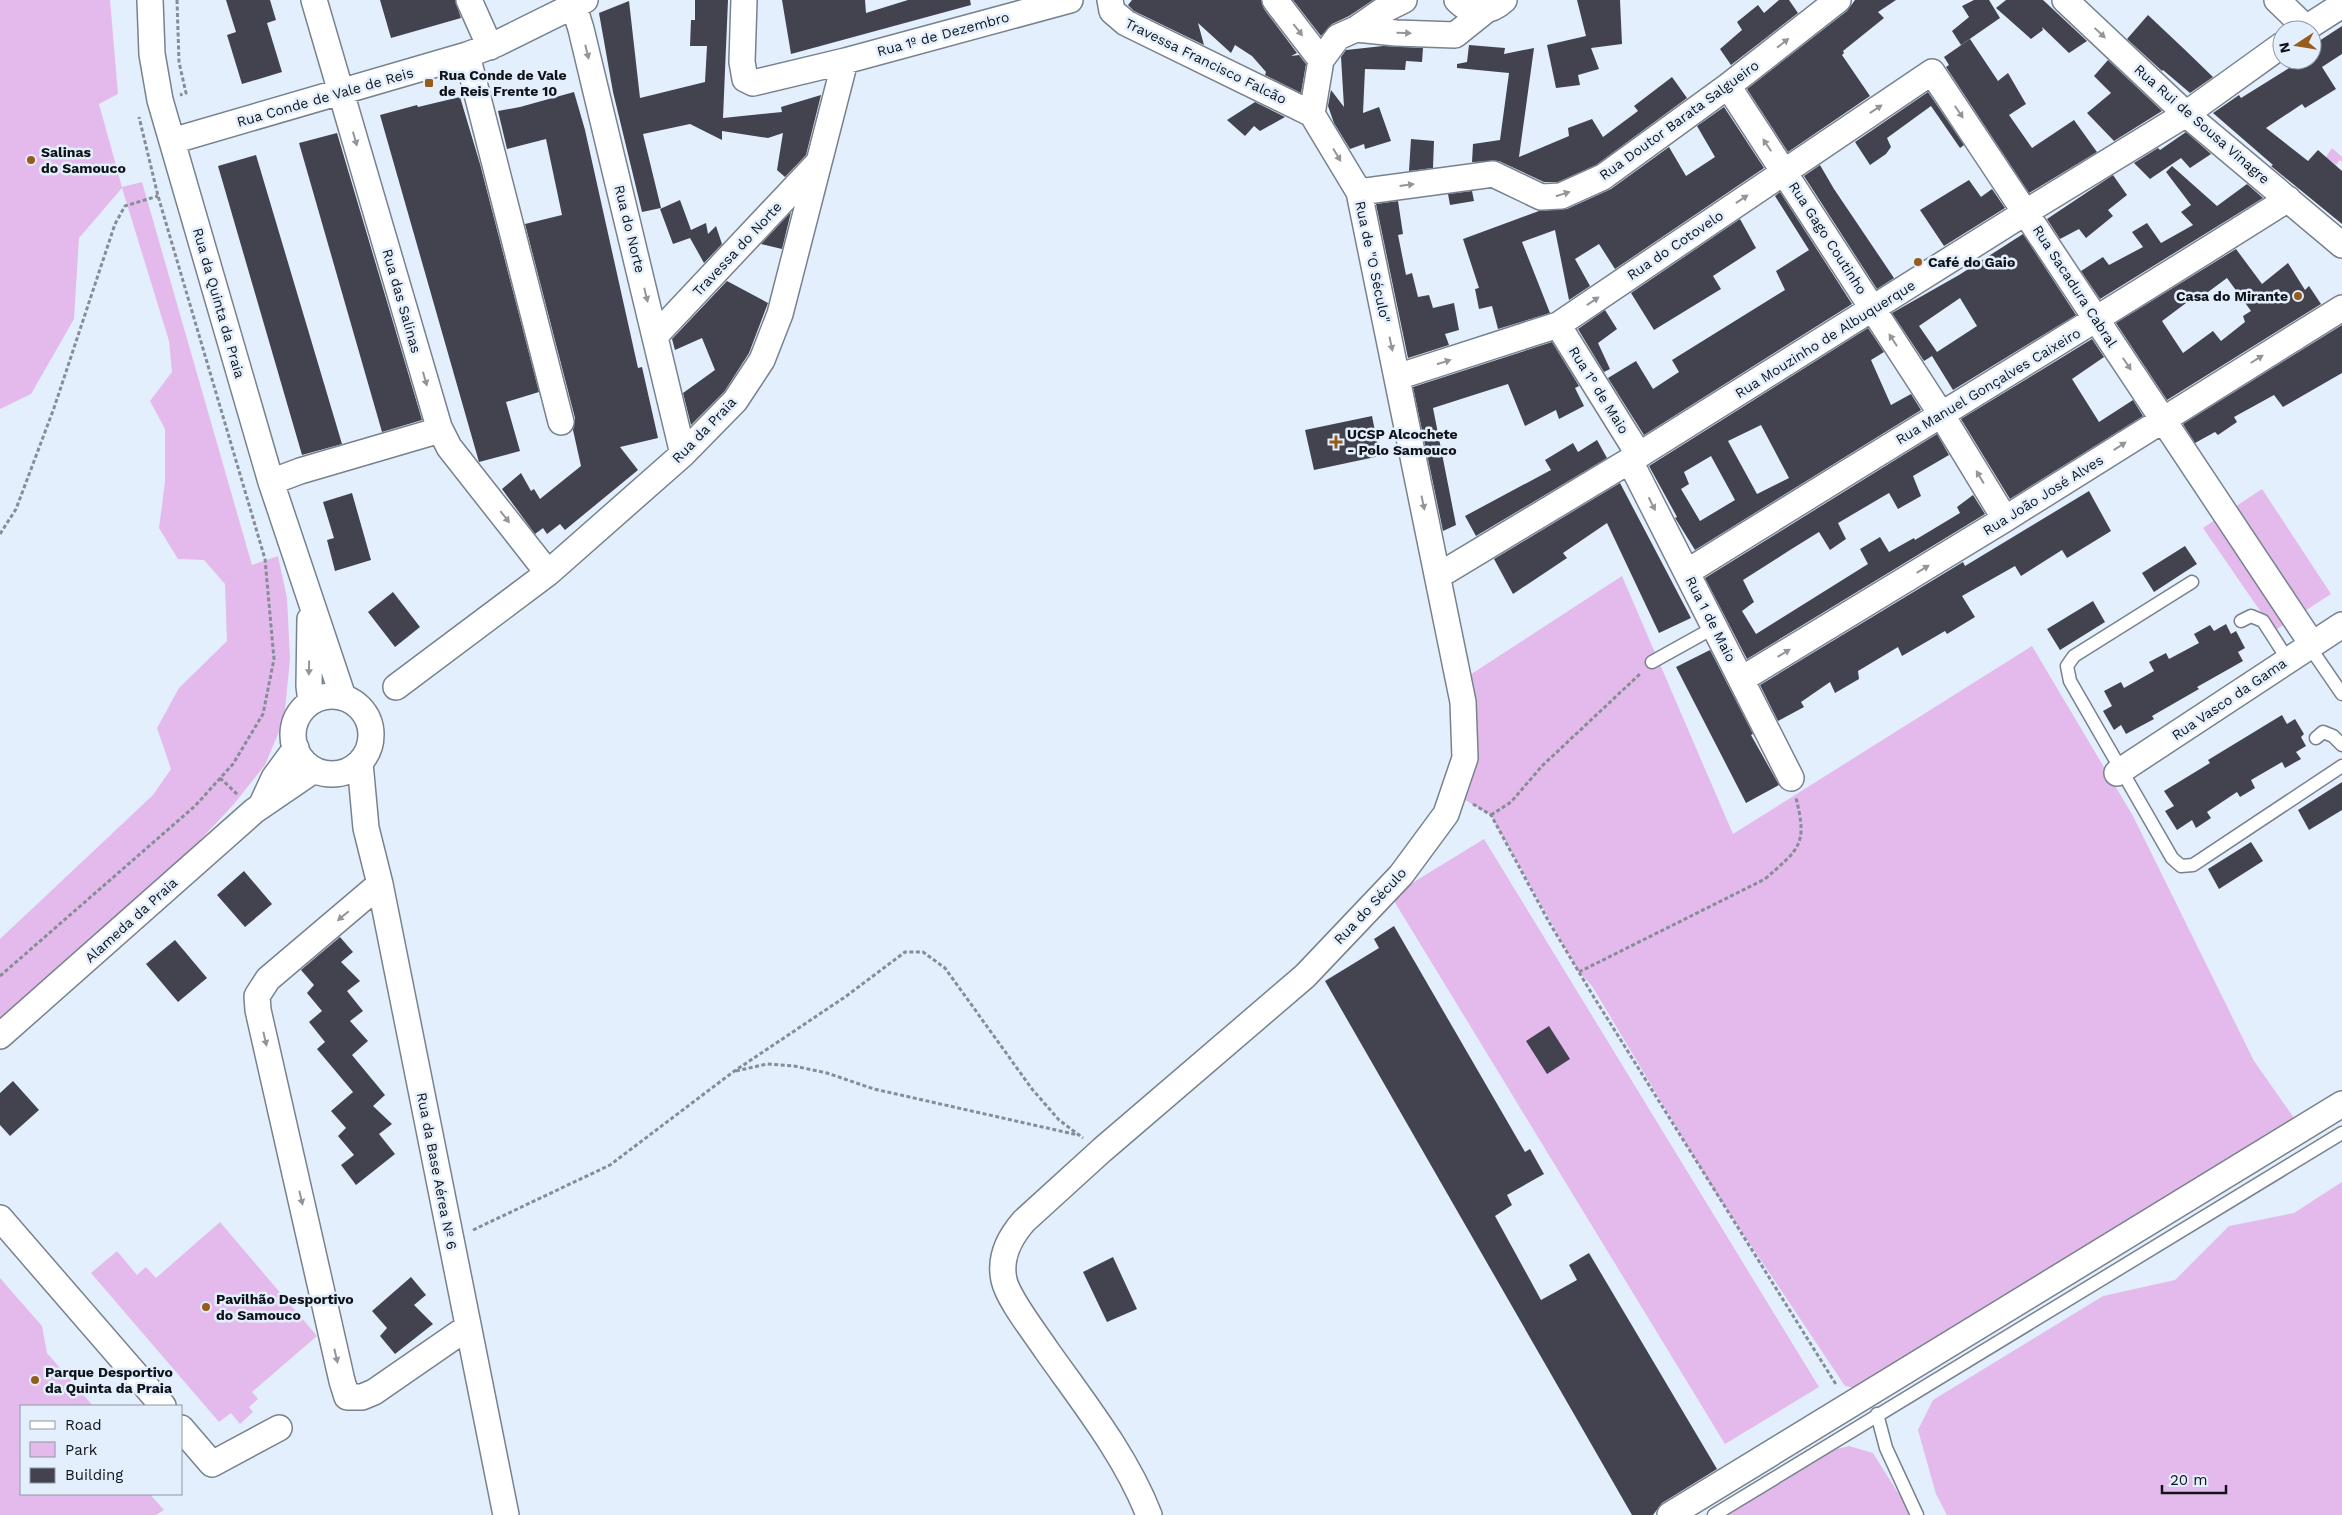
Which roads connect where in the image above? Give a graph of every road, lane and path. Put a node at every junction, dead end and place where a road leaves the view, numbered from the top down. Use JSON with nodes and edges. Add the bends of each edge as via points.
{"nodes":[{"id":1,"x":150,"y":0,"type":"edge"},
{"id":2,"x":314,"y":0,"type":"edge"},
{"id":3,"x":469,"y":0,"type":"edge"},
{"id":4,"x":744,"y":0,"type":"edge"},
{"id":5,"x":1070,"y":0,"type":"edge"},
{"id":6,"x":1110,"y":0,"type":"edge"},
{"id":7,"x":1275,"y":0,"type":"edge"},
{"id":8,"x":1404,"y":0,"type":"edge"},
{"id":9,"x":1457,"y":0,"type":"edge"},
{"id":10,"x":1838,"y":0,"type":"edge"},
{"id":11,"x":2065,"y":0,"type":"edge"},
{"id":12,"x":2276,"y":0,"type":"edge"},
{"id":13,"x":577,"y":2,"type":"edge"},
{"id":14,"x":1028,"y":5,"type":"edge"},
{"id":15,"x":2342,"y":5,"type":"edge"},
{"id":16,"x":1376,"y":6,"type":"edge"},
{"id":17,"x":1494,"y":6,"type":"edge"},
{"id":18,"x":2295,"y":20,"type":"edge"},
{"id":19,"x":2318,"y":20,"type":"edge"},
{"id":20,"x":1356,"y":28,"type":"junction"},
{"id":21,"x":478,"y":51,"type":"junction"},
{"id":22,"x":2272,"y":52,"type":"edge"},
{"id":23,"x":1321,"y":60,"type":"junction"},
{"id":24,"x":845,"y":61,"type":"junction"},
{"id":25,"x":1932,"y":72,"type":"joint"},
{"id":26,"x":1728,"y":86,"type":"junction"},
{"id":27,"x":341,"y":92,"type":"junction"},
{"id":28,"x":138,"y":114,"type":"dead end"},
{"id":29,"x":1312,"y":114,"type":"junction"},
{"id":30,"x":2186,"y":114,"type":"junction"},
{"id":31,"x":172,"y":141,"type":"junction"},
{"id":32,"x":818,"y":163,"type":"junction"},
{"id":33,"x":1784,"y":170,"type":"junction"},
{"id":34,"x":1359,"y":192,"type":"junction"},
{"id":35,"x":158,"y":196,"type":"junction"},
{"id":36,"x":2288,"y":199,"type":"junction"},
{"id":37,"x":2026,"y":212,"type":"junction"},
{"id":38,"x":2342,"y":245,"type":"edge"},
{"id":39,"x":2342,"y":308,"type":"edge"},
{"id":40,"x":1873,"y":309,"type":"junction"},
{"id":41,"x":2097,"y":320,"type":"junction"},
{"id":42,"x":1558,"y":325,"type":"junction"},
{"id":43,"x":656,"y":335,"type":"junction"},
{"id":44,"x":1397,"y":377,"type":"junction"},
{"id":45,"x":1941,"y":414,"type":"junction"},
{"id":46,"x":2164,"y":418,"type":"junction"},
{"id":47,"x":561,"y":422,"type":"dead end"},
{"id":48,"x":440,"y":430,"type":"junction"},
{"id":49,"x":683,"y":454,"type":"junction"},
{"id":50,"x":1635,"y":458,"type":"junction"},
{"id":51,"x":271,"y":482,"type":"junction"},
{"id":52,"x":2005,"y":519,"type":"junction"},
{"id":53,"x":0,"y":534,"type":"edge"},
{"id":54,"x":1687,"y":572,"type":"junction"},
{"id":55,"x":548,"y":573,"type":"junction"},
{"id":56,"x":1438,"y":576,"type":"junction"},
{"id":57,"x":2192,"y":582,"type":"dead end"},
{"id":58,"x":310,"y":601,"type":"junction"},
{"id":59,"x":2241,"y":621,"type":"dead end"},
{"id":60,"x":2342,"y":625,"type":"edge"},
{"id":61,"x":1716,"y":627,"type":"junction"},
{"id":62,"x":2311,"y":645,"type":"junction"},
{"id":63,"x":2288,"y":660,"type":"junction"},
{"id":64,"x":1652,"y":662,"type":"joint"},
{"id":65,"x":1742,"y":679,"type":"junction"},
{"id":66,"x":396,"y":687,"type":"dead end"},
{"id":67,"x":2342,"y":694,"type":"edge"},
{"id":68,"x":343,"y":697,"type":"junction"},
{"id":69,"x":311,"y":702,"type":"junction"},
{"id":70,"x":2316,"y":738,"type":"dead end"},
{"id":71,"x":2342,"y":745,"type":"edge"},
{"id":72,"x":296,"y":748,"type":"junction"},
{"id":73,"x":360,"y":763,"type":"junction"},
{"id":74,"x":2342,"y":766,"type":"edge"},
{"id":75,"x":325,"y":772,"type":"junction"},
{"id":76,"x":2119,"y":772,"type":"junction"},
{"id":77,"x":1790,"y":778,"type":"joint"},
{"id":78,"x":1453,"y":793,"type":"junction"},
{"id":79,"x":262,"y":804,"type":"junction"},
{"id":80,"x":1491,"y":815,"type":"junction"},
{"id":81,"x":366,"y":828,"type":"junction"},
{"id":82,"x":380,"y":884,"type":"junction"},
{"id":83,"x":1579,"y":972,"type":"junction"},
{"id":84,"x":0,"y":976,"type":"edge"},
{"id":85,"x":0,"y":1036,"type":"edge"},
{"id":86,"x":733,"y":1072,"type":"junction"},
{"id":87,"x":2342,"y":1104,"type":"edge"},
{"id":88,"x":2342,"y":1133,"type":"edge"},
{"id":89,"x":1080,"y":1136,"type":"junction"},
{"id":90,"x":1102,"y":1150,"type":"junction"},
{"id":91,"x":0,"y":1218,"type":"edge"},
{"id":92,"x":449,"y":1231,"type":"junction"},
{"id":93,"x":468,"y":1327,"type":"junction"},
{"id":94,"x":162,"y":1405,"type":"edge"},
{"id":95,"x":1850,"y":1405,"type":"junction"},
{"id":96,"x":1877,"y":1414,"type":"junction"},
{"id":97,"x":279,"y":1428,"type":"dead end"},
{"id":98,"x":182,"y":1429,"type":"edge"},
{"id":99,"x":506,"y":1515,"type":"edge"},
{"id":100,"x":1149,"y":1515,"type":"edge"},
{"id":101,"x":1670,"y":1515,"type":"edge"},
{"id":102,"x":1714,"y":1515,"type":"edge"},
{"id":103,"x":1917,"y":1515,"type":"edge"}],
"edges":[{"from":1,"to":31,"type":"street","name":"Rua da Quinta da Praia","via":[[152,54],[160,100]]},
{"from":2,"to":27,"type":"street","name":"Rua das Salinas"},
{"from":3,"to":21,"type":"street"},
{"from":4,"to":24,"type":"street","name":"Rua 1º de Dezembro","via":[[742,62],[745,79],[753,83]]},
{"from":5,"to":14,"type":"street","name":"Rua 1º de Dezembro"},
{"from":6,"to":29,"type":"street","name":"Travessa Francisco Falcão","via":[[1112,11],[1126,23]]},
{"from":7,"to":23,"type":"street","one_way":true},
{"from":8,"to":16,"type":"street"},
{"from":9,"to":17,"type":"street","via":[[1471,10]]},
{"from":26,"to":10,"type":"street","name":"Rua Doutor Barata Salgueiro","one_way":true},
{"from":11,"to":30,"type":"street","name":"Rua Rui de Sousa Vinagre","one_way":true},
{"from":12,"to":18,"type":"street"},
{"from":13,"to":21,"type":"street","name":"Rua Conde de Vale de Reis"},
{"from":13,"to":43,"type":"street","name":"Rua do Norte","one_way":true},
{"from":14,"to":24,"type":"street","name":"Rua 1º de Dezembro"},
{"from":15,"to":19,"type":"street"},
{"from":16,"to":20,"type":"street"},
{"from":20,"to":17,"type":"street","one_way":true,"via":[[1455,35]]},
{"from":20,"to":23,"type":"street","via":[[1338,37]]},
{"from":21,"to":27,"type":"street","name":"Rua Conde de Vale de Reis"},
{"from":21,"to":47,"type":"street"},
{"from":22,"to":30,"type":"street","name":"Rua Mouzinho de Albuquerque"},
{"from":23,"to":29,"type":"street"},
{"from":24,"to":32,"type":"street","name":"Rua da Praia"},
{"from":33,"to":25,"type":"street","name":"Rua do Cotovelo","one_way":true},
{"from":25,"to":37,"type":"street","name":"Rua Sacadura Cabral","one_way":true},
{"from":33,"to":26,"type":"street","name":"Rua Gago Coutinho","one_way":true},
{"from":34,"to":26,"type":"street","name":"Rua Doutor Barata Salgueiro","one_way":true,"via":[[1493,174],[1542,197],[1561,196],[1603,177]]},
{"from":27,"to":31,"type":"street","name":"Rua Conde de Vale de Reis"},
{"from":27,"to":48,"type":"street","name":"Rua das Salinas","one_way":true},
{"from":28,"to":35,"type":"path"},
{"from":29,"to":34,"type":"street","name":"Rua de \"O Século\"","one_way":true},
{"from":30,"to":36,"type":"street","name":"Rua Rui de Sousa Vinagre"},
{"from":30,"to":37,"type":"street","name":"Rua Mouzinho de Albuquerque"},
{"from":31,"to":51,"type":"street","name":"Rua da Quinta da Praia"},
{"from":32,"to":43,"type":"street","name":"Travessa do Norte"},
{"from":32,"to":49,"type":"street","name":"Rua da Praia","via":[[780,314],[762,360],[735,401]]},
{"from":33,"to":40,"type":"street","name":"Rua Gago Coutinho"},
{"from":42,"to":33,"type":"street","name":"Rua do Cotovelo","one_way":true},
{"from":34,"to":44,"type":"street","name":"Rua de \"O Século\"","one_way":true},
{"from":35,"to":53,"type":"path","via":[[125,206],[115,224],[54,408],[16,509]]},
{"from":35,"to":84,"type":"path","via":[[265,559],[274,659],[263,714],[233,764],[196,806]]},
{"from":36,"to":38,"type":"street","name":"Rua Rui de Sousa Vinagre"},
{"from":36,"to":41,"type":"street","name":"Rua Manuel Gonçalves Caixeiro"},
{"from":37,"to":40,"type":"street","name":"Rua Mouzinho de Albuquerque"},
{"from":37,"to":41,"type":"street","name":"Rua Sacadura Cabral"},
{"from":46,"to":39,"type":"street","name":"Rua João José Alves","one_way":true},
{"from":45,"to":40,"type":"street","name":"Rua Gago Coutinho","one_way":true},
{"from":40,"to":50,"type":"street","name":"Rua Mouzinho de Albuquerque"},
{"from":41,"to":45,"type":"street","name":"Rua Manuel Gonçalves Caixeiro"},
{"from":41,"to":46,"type":"street","name":"Rua Sacadura Cabral","one_way":true},
{"from":44,"to":42,"type":"street","name":"Rua do Cotovelo","one_way":true},
{"from":42,"to":50,"type":"street","name":"Rua 1° de Maio"},
{"from":43,"to":49,"type":"street","name":"Rua do Norte"},
{"from":44,"to":56,"type":"street","name":"Rua de \"O Século\"","one_way":true},
{"from":52,"to":45,"type":"street","name":"Rua Gago Coutinho","one_way":true},
{"from":45,"to":54,"type":"street","name":"Rua Manuel Gonçalves Caixeiro"},
{"from":52,"to":46,"type":"street","name":"Rua João José Alves","one_way":true},
{"from":46,"to":62,"type":"street","name":"Rua Sacadura Cabral"},
{"from":48,"to":51,"type":"street"},
{"from":48,"to":55,"type":"street","name":"Rua das Salinas","one_way":true,"via":[[449,447]]},
{"from":49,"to":55,"type":"street","name":"Rua da Praia"},
{"from":50,"to":54,"type":"street","name":"Rua 1 de Maio","one_way":true},
{"from":50,"to":56,"type":"street","name":"Rua Mouzinho de Albuquerque"},
{"from":51,"to":58,"type":"street","name":"Rua da Quinta da Praia"},
{"from":65,"to":52,"type":"street","name":"Rua João José Alves","one_way":true},
{"from":54,"to":61,"type":"street","name":"Rua 1 de Maio"},
{"from":55,"to":66,"type":"street","name":"Rua da Praia"},
{"from":56,"to":78,"type":"street","name":"Rua do Século","via":[[1463,702],[1465,758]]},
{"from":57,"to":76,"type":"lane","via":[[2074,656],[2068,666],[2070,681]]},
{"from":58,"to":68,"type":"street","name":"Rua da Quinta da Praia"},
{"from":58,"to":69,"type":"street","one_way":true,"via":[[308,686]]},
{"from":59,"to":63,"type":"lane","via":[[2251,616],[2263,622]]},
{"from":60,"to":62,"type":"street","name":"Rua Vasco da Gama"},
{"from":61,"to":64,"type":"lane"},
{"from":61,"to":65,"type":"street","name":"Rua 1 de Maio"},
{"from":62,"to":63,"type":"street","name":"Rua Vasco da Gama"},
{"from":62,"to":67,"type":"lane"},
{"from":63,"to":76,"type":"street","name":"Rua Vasco da Gama"},
{"from":64,"to":80,"type":"path","via":[[1542,766],[1511,802]]},
{"from":65,"to":77,"type":"street","name":"Rua 1 de Maio"},
{"from":68,"to":69,"type":"street","via":[[326,696]]},
{"from":68,"to":73,"type":"street","via":[[363,711],[371,730],[371,742]]},
{"from":69,"to":72,"type":"street","via":[[296,721]]},
{"from":70,"to":71,"type":"lane","via":[[2323,732]]},
{"from":72,"to":75,"type":"street","via":[[305,763]]},
{"from":72,"to":79,"type":"street","via":[[274,778]]},
{"from":73,"to":75,"type":"street","via":[[350,770]]},
{"from":73,"to":81,"type":"street"},
{"from":74,"to":76,"type":"lane","via":[[2193,865],[2181,866],[2172,858]]},
{"from":75,"to":79,"type":"street"},
{"from":75,"to":81,"type":"street"},
{"from":77,"to":83,"type":"path","via":[[1802,837],[1784,862],[1765,879]]},
{"from":78,"to":80,"type":"path"},
{"from":78,"to":90,"type":"street","name":"Rua do Século","via":[[1446,814],[1401,875],[1305,976]]},
{"from":79,"to":85,"type":"street","name":"Alameda da Praia"},
{"from":80,"to":83,"type":"path"},
{"from":81,"to":82,"type":"street","name":"Rua da Base Aérea Nº 6"},
{"from":82,"to":92,"type":"street","name":"Rua da Base Aérea Nº 6"},
{"from":82,"to":93,"type":"street","one_way":true,"via":[[268,979],[257,996],[258,1010],[348,1397],[362,1397],[374,1392]]},
{"from":83,"to":95,"type":"path"},
{"from":86,"to":89,"type":"path","via":[[767,1064],[794,1066]]},
{"from":86,"to":89,"type":"path","via":[[845,997],[905,952],[923,952],[945,968],[1032,1089],[1059,1120]]},
{"from":86,"to":92,"type":"path","via":[[610,1165],[471,1231]]},
{"from":87,"to":95,"type":"street"},
{"from":88,"to":96,"type":"lane"},
{"from":89,"to":90,"type":"path"},
{"from":90,"to":100,"type":"street","name":"Rua do Século","via":[[1014,1232],[1004,1257],[1003,1276],[1022,1315],[1139,1489]]},
{"from":91,"to":94,"type":"street"},
{"from":92,"to":93,"type":"street","name":"Rua da Base Aérea Nº 6"},
{"from":93,"to":99,"type":"street","name":"Rua da Base Aérea Nº 6"},
{"from":95,"to":101,"type":"street"},
{"from":96,"to":102,"type":"lane"},
{"from":96,"to":103,"type":"lane","via":[[1886,1448]]},
{"from":97,"to":98,"type":"street","via":[[212,1464]]}]}
